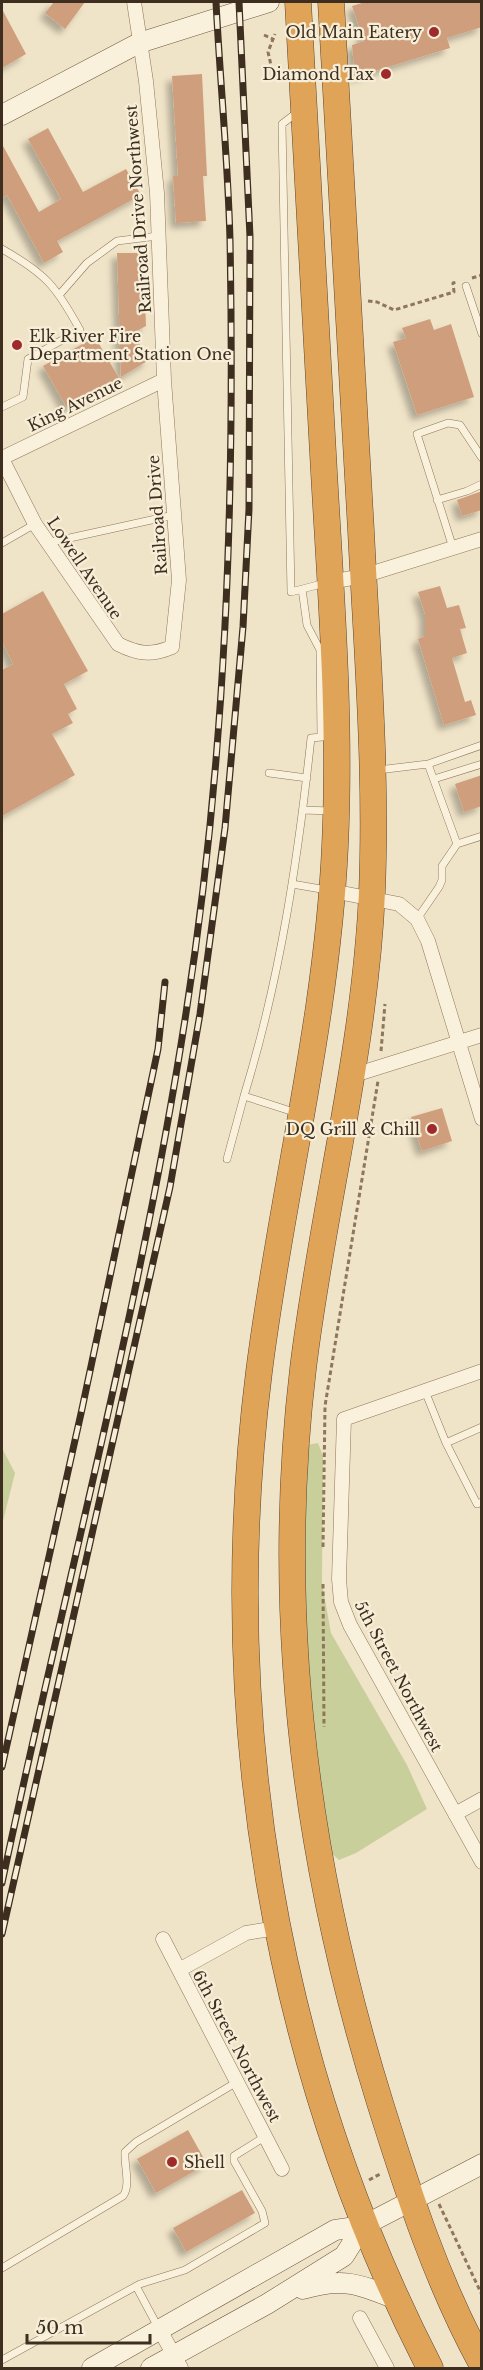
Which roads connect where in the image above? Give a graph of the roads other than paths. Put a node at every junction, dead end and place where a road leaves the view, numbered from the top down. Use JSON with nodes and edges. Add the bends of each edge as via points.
{"nodes":[{"id":1,"x":134,"y":2,"type":"edge"},
{"id":2,"x":269,"y":2,"type":"edge"},
{"id":3,"x":298,"y":2,"type":"edge"},
{"id":4,"x":332,"y":2,"type":"edge"},
{"id":5,"x":140,"y":43,"type":"junction"},
{"id":6,"x":304,"y":108,"type":"junction"},
{"id":7,"x":2,"y":115,"type":"edge"},
{"id":8,"x":158,"y":236,"type":"junction"},
{"id":9,"x":2,"y":249,"type":"edge"},
{"id":10,"x":466,"y":286,"type":"dead end"},
{"id":11,"x":60,"y":294,"type":"junction"},
{"id":12,"x":482,"y":334,"type":"edge"},
{"id":13,"x":164,"y":380,"type":"junction"},
{"id":14,"x":2,"y":407,"type":"edge"},
{"id":15,"x":482,"y":458,"type":"edge"},
{"id":16,"x":2,"y":459,"type":"edge"},
{"id":17,"x":482,"y":484,"type":"edge"},
{"id":18,"x":437,"y":500,"type":"junction"},
{"id":19,"x":174,"y":515,"type":"junction"},
{"id":20,"x":35,"y":524,"type":"junction"},
{"id":21,"x":481,"y":540,"type":"edge"},
{"id":22,"x":2,"y":543,"type":"edge"},
{"id":23,"x":47,"y":543,"type":"junction"},
{"id":24,"x":453,"y":548,"type":"junction"},
{"id":25,"x":363,"y":576,"type":"junction"},
{"id":26,"x":330,"y":582,"type":"junction"},
{"id":27,"x":302,"y":589,"type":"junction"},
{"id":28,"x":171,"y":647,"type":"joint"},
{"id":29,"x":328,"y":736,"type":"junction"},
{"id":30,"x":482,"y":745,"type":"edge"},
{"id":31,"x":428,"y":764,"type":"junction"},
{"id":32,"x":482,"y":764,"type":"edge"},
{"id":33,"x":374,"y":770,"type":"junction"},
{"id":34,"x":269,"y":774,"type":"dead end"},
{"id":35,"x":307,"y":778,"type":"junction"},
{"id":36,"x":434,"y":779,"type":"junction"},
{"id":37,"x":304,"y":810,"type":"junction"},
{"id":38,"x":336,"y":812,"type":"junction"},
{"id":39,"x":482,"y":836,"type":"edge"},
{"id":40,"x":457,"y":844,"type":"junction"},
{"id":41,"x":292,"y":884,"type":"junction"},
{"id":42,"x":332,"y":891,"type":"junction"},
{"id":43,"x":372,"y":899,"type":"junction"},
{"id":44,"x":417,"y":919,"type":"junction"},
{"id":45,"x":482,"y":1035,"type":"edge"},
{"id":46,"x":459,"y":1042,"type":"junction"},
{"id":47,"x":351,"y":1076,"type":"junction"},
{"id":48,"x":244,"y":1096,"type":"junction"},
{"id":49,"x":302,"y":1115,"type":"junction"},
{"id":50,"x":482,"y":1119,"type":"edge"},
{"id":51,"x":227,"y":1159,"type":"dead end"},
{"id":52,"x":482,"y":1371,"type":"edge"},
{"id":53,"x":425,"y":1391,"type":"junction"},
{"id":54,"x":482,"y":1427,"type":"edge"},
{"id":55,"x":446,"y":1443,"type":"junction"},
{"id":56,"x":482,"y":1502,"type":"edge"},
{"id":57,"x":482,"y":1799,"type":"edge"},
{"id":58,"x":454,"y":1814,"type":"junction"},
{"id":59,"x":482,"y":1862,"type":"edge"},
{"id":60,"x":276,"y":1928,"type":"junction"},
{"id":61,"x":163,"y":1939,"type":"dead end"},
{"id":62,"x":179,"y":1970,"type":"junction"},
{"id":63,"x":237,"y":2082,"type":"junction"},
{"id":64,"x":266,"y":2136,"type":"junction"},
{"id":65,"x":482,"y":2164,"type":"edge"},
{"id":66,"x":282,"y":2169,"type":"dead end"},
{"id":67,"x":411,"y":2202,"type":"junction"},
{"id":68,"x":363,"y":2226,"type":"junction"},
{"id":69,"x":2,"y":2268,"type":"edge"},
{"id":70,"x":136,"y":2286,"type":"junction"},
{"id":71,"x":281,"y":2295,"type":"junction"},
{"id":72,"x":396,"y":2299,"type":"junction"},
{"id":73,"x":360,"y":2318,"type":"dead end"},
{"id":74,"x":160,"y":2332,"type":"junction"},
{"id":75,"x":2,"y":2360,"type":"edge"},
{"id":76,"x":177,"y":2362,"type":"edge"},
{"id":77,"x":482,"y":2364,"type":"edge"},
{"id":78,"x":92,"y":2368,"type":"edge"},
{"id":79,"x":151,"y":2368,"type":"edge"},
{"id":80,"x":387,"y":2368,"type":"edge"},
{"id":81,"x":430,"y":2368,"type":"edge"}],
"edges":[{"from":1,"to":5,"type":"street","name":"Railroad Drive Northwest"},
{"from":2,"to":5,"type":"street"},
{"from":3,"to":6,"type":"highway"},
{"from":4,"to":25,"type":"highway"},
{"from":5,"to":7,"type":"street"},
{"from":5,"to":8,"type":"street","name":"Railroad Drive Northwest","via":[[152,138]]},
{"from":6,"to":26,"type":"highway"},
{"from":6,"to":27,"type":"lane","via":[[282,124],[291,592]]},
{"from":8,"to":11,"type":"lane","via":[[117,241],[87,263]]},
{"from":8,"to":13,"type":"street","name":"Railroad Drive Northwest"},
{"from":9,"to":11,"type":"lane","via":[[36,268]]},
{"from":10,"to":12,"type":"lane"},
{"from":11,"to":14,"type":"lane","via":[[80,330],[28,359],[22,397]]},
{"from":13,"to":16,"type":"street","name":"King Avenue"},
{"from":13,"to":19,"type":"street","name":"Railroad Drive"},
{"from":15,"to":18,"type":"lane","via":[[464,429],[453,423],[420,432],[418,443]]},
{"from":16,"to":20,"type":"street","name":"Lowell Avenue"},
{"from":17,"to":18,"type":"lane"},
{"from":18,"to":24,"type":"lane"},
{"from":19,"to":23,"type":"lane"},
{"from":19,"to":28,"type":"street","name":"Railroad Drive","via":[[179,580]]},
{"from":20,"to":22,"type":"lane"},
{"from":20,"to":23,"type":"street","name":"Lowell Avenue"},
{"from":21,"to":24,"type":"street"},
{"from":23,"to":28,"type":"street","name":"Lowell Avenue","via":[[118,644],[138,653],[157,654]]},
{"from":24,"to":25,"type":"street"},
{"from":25,"to":26,"type":"street"},
{"from":25,"to":33,"type":"highway"},
{"from":26,"to":27,"type":"lane"},
{"from":26,"to":29,"type":"highway"},
{"from":27,"to":29,"type":"lane","via":[[306,625],[320,650]]},
{"from":29,"to":35,"type":"lane","via":[[312,738]]},
{"from":29,"to":38,"type":"highway"},
{"from":30,"to":31,"type":"lane"},
{"from":31,"to":33,"type":"lane"},
{"from":31,"to":36,"type":"lane"},
{"from":32,"to":36,"type":"lane"},
{"from":33,"to":43,"type":"highway"},
{"from":34,"to":35,"type":"lane"},
{"from":35,"to":37,"type":"lane"},
{"from":36,"to":40,"type":"lane"},
{"from":37,"to":38,"type":"lane"},
{"from":37,"to":41,"type":"lane"},
{"from":38,"to":42,"type":"highway"},
{"from":39,"to":40,"type":"lane"},
{"from":40,"to":44,"type":"lane","via":[[442,866],[439,887]]},
{"from":41,"to":42,"type":"lane"},
{"from":41,"to":48,"type":"lane","via":[[266,1024]]},
{"from":42,"to":43,"type":"street"},
{"from":42,"to":49,"type":"highway"},
{"from":43,"to":44,"type":"street","via":[[399,904]]},
{"from":43,"to":47,"type":"highway"},
{"from":44,"to":46,"type":"street","via":[[428,941]]},
{"from":45,"to":46,"type":"street"},
{"from":46,"to":47,"type":"street"},
{"from":46,"to":50,"type":"street"},
{"from":47,"to":67,"type":"highway","via":[[302,1375],[293,1474],[293,1634],[306,1787],[325,1897],[360,2037]]},
{"from":48,"to":49,"type":"lane"},
{"from":48,"to":51,"type":"lane"},
{"from":49,"to":60,"type":"highway","via":[[259,1368],[245,1536],[243,1613],[248,1719]]},
{"from":52,"to":53,"type":"street"},
{"from":53,"to":55,"type":"lane"},
{"from":53,"to":58,"type":"street","name":"5th Street Northwest","via":[[344,1419],[341,1602]]},
{"from":54,"to":55,"type":"lane"},
{"from":55,"to":56,"type":"lane","via":[[477,1504]]},
{"from":57,"to":58,"type":"street"},
{"from":58,"to":59,"type":"street","name":"5th Street Northwest"},
{"from":60,"to":62,"type":"street","via":[[246,1933]]},
{"from":60,"to":68,"type":"highway","via":[[316,2088]]},
{"from":61,"to":62,"type":"street","name":"6th Street Northwest"},
{"from":62,"to":63,"type":"street","name":"6th Street Northwest"},
{"from":63,"to":64,"type":"street","name":"6th Street Northwest"},
{"from":63,"to":69,"type":"lane","via":[[130,2147],[125,2152],[127,2180],[123,2196]]},
{"from":64,"to":66,"type":"street","name":"6th Street Northwest"},
{"from":64,"to":70,"type":"lane","via":[[234,2156],[265,2223],[185,2270]]},
{"from":65,"to":67,"type":"street"},
{"from":67,"to":68,"type":"street"},
{"from":67,"to":77,"type":"highway","via":[[466,2336]]},
{"from":68,"to":71,"type":"street","via":[[344,2256]]},
{"from":68,"to":72,"type":"highway"},
{"from":68,"to":74,"type":"street","via":[[334,2230]]},
{"from":70,"to":74,"type":"lane"},
{"from":70,"to":75,"type":"lane"},
{"from":71,"to":72,"type":"street","via":[[325,2282],[348,2281]]},
{"from":71,"to":76,"type":"street"},
{"from":72,"to":81,"type":"highway"},
{"from":73,"to":80,"type":"street"},
{"from":74,"to":76,"type":"street"},
{"from":74,"to":78,"type":"street"},
{"from":76,"to":79,"type":"street"}]}
